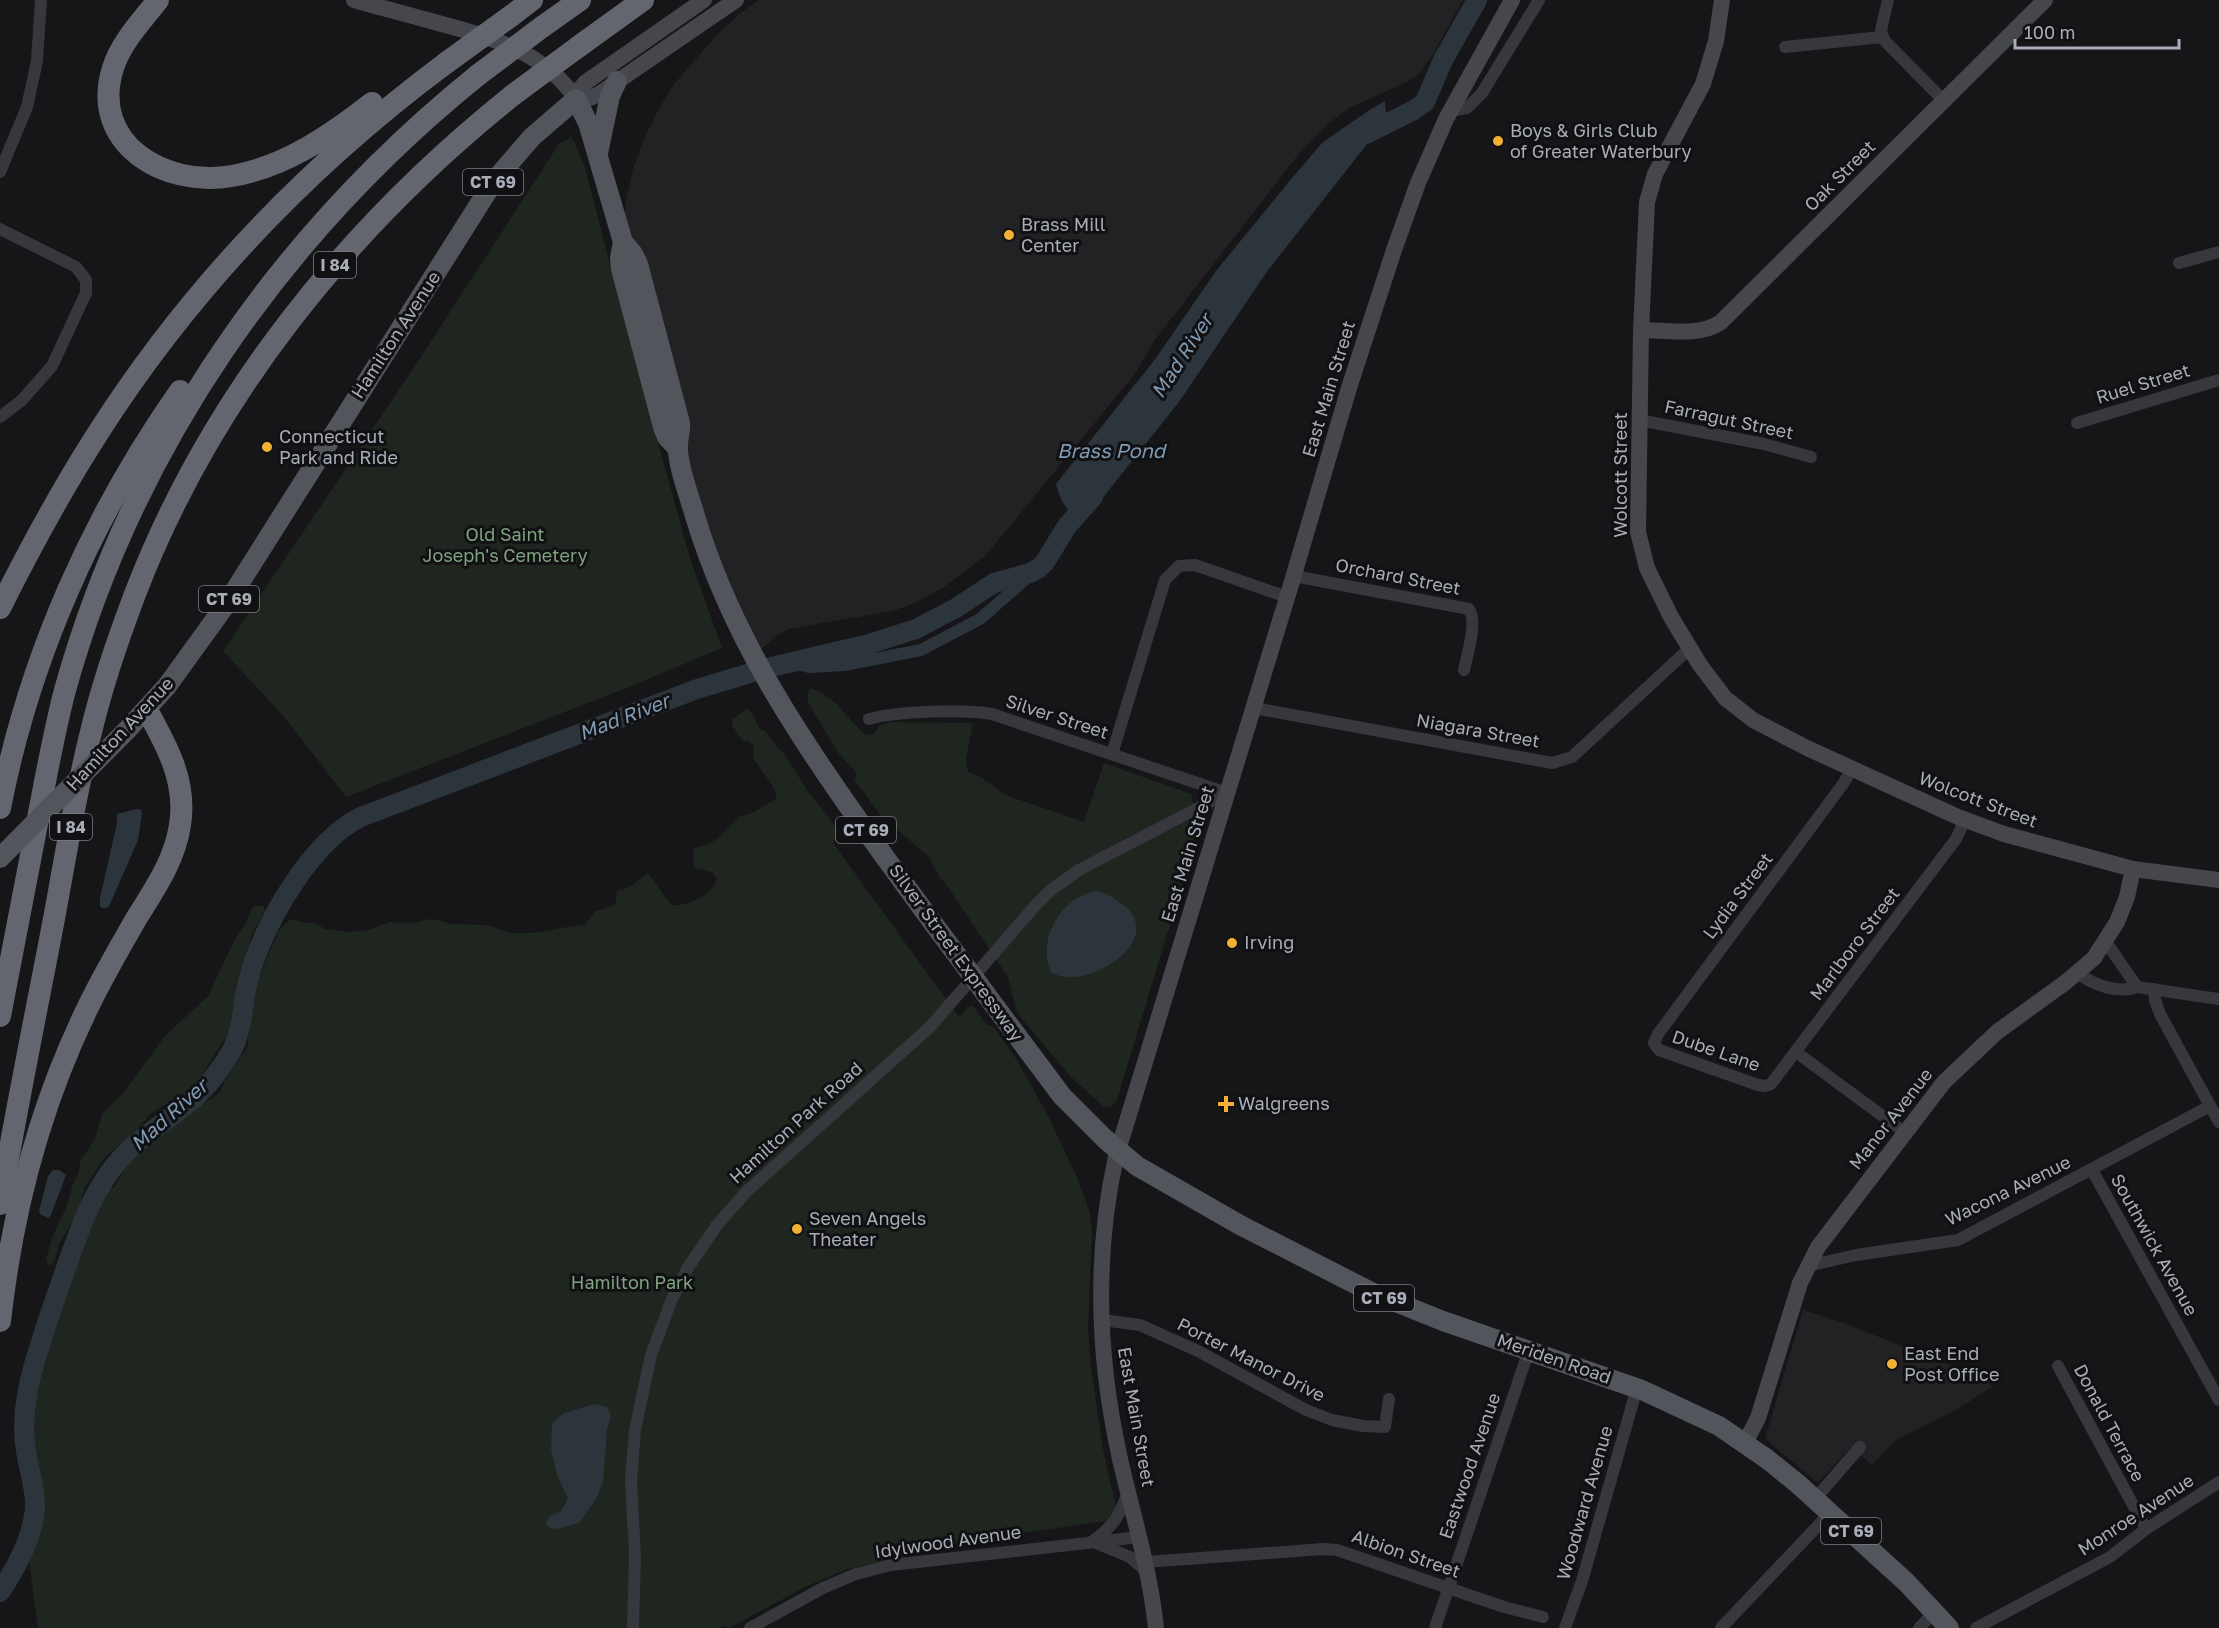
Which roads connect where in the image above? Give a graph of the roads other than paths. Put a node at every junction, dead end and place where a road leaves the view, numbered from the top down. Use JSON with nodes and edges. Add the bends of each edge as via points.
{"nodes":[{"id":1,"x":41,"y":0,"type":"edge"},
{"id":2,"x":158,"y":0,"type":"edge"},
{"id":3,"x":354,"y":0,"type":"edge"},
{"id":4,"x":532,"y":0,"type":"edge"},
{"id":5,"x":580,"y":0,"type":"edge"},
{"id":6,"x":643,"y":0,"type":"edge"},
{"id":7,"x":704,"y":0,"type":"edge"},
{"id":8,"x":736,"y":0,"type":"edge"},
{"id":9,"x":1512,"y":0,"type":"edge"},
{"id":10,"x":1539,"y":0,"type":"edge"},
{"id":11,"x":1722,"y":0,"type":"edge"},
{"id":12,"x":1887,"y":0,"type":"edge"},
{"id":13,"x":2045,"y":0,"type":"edge"},
{"id":14,"x":1882,"y":37,"type":"junction"},
{"id":15,"x":1785,"y":47,"type":"dead end"},
{"id":16,"x":438,"y":69,"type":"junction"},
{"id":17,"x":617,"y":81,"type":"junction"},
{"id":18,"x":576,"y":99,"type":"junction"},
{"id":19,"x":1944,"y":101,"type":"junction"},
{"id":20,"x":1450,"y":111,"type":"junction"},
{"id":21,"x":597,"y":155,"type":"junction"},
{"id":22,"x":0,"y":172,"type":"edge"},
{"id":23,"x":0,"y":229,"type":"edge"},
{"id":24,"x":2219,"y":252,"type":"edge"},
{"id":25,"x":2179,"y":263,"type":"dead end"},
{"id":26,"x":1641,"y":330,"type":"junction"},
{"id":27,"x":215,"y":361,"type":"junction"},
{"id":28,"x":2219,"y":380,"type":"edge"},
{"id":29,"x":0,"y":417,"type":"edge"},
{"id":30,"x":1640,"y":420,"type":"junction"},
{"id":31,"x":2077,"y":423,"type":"dead end"},
{"id":32,"x":1811,"y":457,"type":"dead end"},
{"id":33,"x":1294,"y":576,"type":"junction"},
{"id":34,"x":1287,"y":597,"type":"junction"},
{"id":35,"x":0,"y":608,"type":"edge"},
{"id":36,"x":1690,"y":648,"type":"junction"},
{"id":37,"x":1464,"y":670,"type":"dead end"},
{"id":38,"x":1254,"y":708,"type":"junction"},
{"id":39,"x":147,"y":710,"type":"junction"},
{"id":40,"x":869,"y":719,"type":"dead end"},
{"id":41,"x":1112,"y":754,"type":"junction"},
{"id":42,"x":1852,"y":769,"type":"junction"},
{"id":43,"x":1227,"y":793,"type":"junction"},
{"id":44,"x":0,"y":808,"type":"edge"},
{"id":45,"x":1965,"y":820,"type":"junction"},
{"id":46,"x":0,"y":858,"type":"edge"},
{"id":47,"x":2133,"y":869,"type":"junction"},
{"id":48,"x":2219,"y":880,"type":"edge"},
{"id":49,"x":2106,"y":942,"type":"junction"},
{"id":50,"x":2078,"y":973,"type":"junction"},
{"id":51,"x":2137,"y":987,"type":"junction"},
{"id":52,"x":2154,"y":989,"type":"junction"},
{"id":53,"x":2219,"y":999,"type":"edge"},
{"id":54,"x":0,"y":1016,"type":"edge"},
{"id":55,"x":1655,"y":1045,"type":"joint"},
{"id":56,"x":1796,"y":1052,"type":"junction"},
{"id":57,"x":1768,"y":1085,"type":"joint"},
{"id":58,"x":2210,"y":1106,"type":"junction"},
{"id":59,"x":2219,"y":1122,"type":"edge"},
{"id":60,"x":1904,"y":1132,"type":"junction"},
{"id":61,"x":1117,"y":1151,"type":"junction"},
{"id":62,"x":2092,"y":1170,"type":"junction"},
{"id":63,"x":0,"y":1204,"type":"edge"},
{"id":64,"x":1808,"y":1266,"type":"junction"},
{"id":65,"x":1102,"y":1320,"type":"junction"},
{"id":66,"x":0,"y":1321,"type":"edge"},
{"id":67,"x":1529,"y":1350,"type":"junction"},
{"id":68,"x":2058,"y":1366,"type":"dead end"},
{"id":69,"x":1637,"y":1388,"type":"junction"},
{"id":70,"x":1389,"y":1399,"type":"dead end"},
{"id":71,"x":2219,"y":1400,"type":"edge"},
{"id":72,"x":1745,"y":1443,"type":"junction"},
{"id":73,"x":1860,"y":1447,"type":"dead end"},
{"id":74,"x":2219,"y":1482,"type":"edge"},
{"id":75,"x":1128,"y":1492,"type":"junction"},
{"id":76,"x":1823,"y":1506,"type":"junction"},
{"id":77,"x":2146,"y":1529,"type":"junction"},
{"id":78,"x":1140,"y":1537,"type":"junction"},
{"id":79,"x":1092,"y":1541,"type":"junction"},
{"id":80,"x":1148,"y":1568,"type":"junction"},
{"id":81,"x":1448,"y":1588,"type":"junction"},
{"id":82,"x":1935,"y":1611,"type":"junction"},
{"id":83,"x":1542,"y":1617,"type":"dead end"},
{"id":84,"x":633,"y":1628,"type":"edge"},
{"id":85,"x":750,"y":1628,"type":"edge"},
{"id":86,"x":1156,"y":1628,"type":"edge"},
{"id":87,"x":1435,"y":1628,"type":"edge"},
{"id":88,"x":1565,"y":1628,"type":"edge"},
{"id":89,"x":1721,"y":1628,"type":"edge"},
{"id":90,"x":1919,"y":1628,"type":"edge"},
{"id":91,"x":1949,"y":1628,"type":"edge"},
{"id":92,"x":1976,"y":1628,"type":"edge"}],
"edges":[{"from":1,"to":22,"type":"street","via":[[37,61],[27,107]]},
{"from":2,"to":16,"type":"highway","via":[[118,56],[109,93],[114,121],[126,142],[142,159],[171,173],[213,178],[264,168],[316,142],[395,87]]},
{"from":3,"to":18,"type":"main road","via":[[505,44],[545,67]]},
{"from":4,"to":16,"type":"highway","bridge":true},
{"from":5,"to":27,"type":"highway","number":"I 84","bridge":true,"via":[[478,75],[393,150],[271,284]]},
{"from":6,"to":63,"type":"highway","number":"I 84","bridge":true,"via":[[480,121],[358,239],[269,348],[195,466],[163,528],[124,624],[91,732]]},
{"from":7,"to":18,"type":"main road","via":[[586,82]]},
{"from":8,"to":17,"type":"main road"},
{"from":9,"to":20,"type":"main road","name":"East Main Street"},
{"from":10,"to":20,"type":"street","via":[[1482,93],[1467,108]]},
{"from":11,"to":26,"type":"main road","name":"Wolcott Street","via":[[1703,84],[1654,174],[1648,195]]},
{"from":12,"to":14,"type":"street"},
{"from":13,"to":19,"type":"main road","name":"Oak Street"},
{"from":14,"to":15,"type":"street"},
{"from":14,"to":19,"type":"street"},
{"from":16,"to":35,"type":"highway","via":[[307,180],[184,313],[93,441]]},
{"from":17,"to":18,"type":"main road","via":[[594,97]]},
{"from":17,"to":21,"type":"main road"},
{"from":18,"to":21,"type":"main road","name":"Silver Street Expressway","number":"CT 69"},
{"from":18,"to":39,"type":"main road","name":"Hamilton Avenue","number":"CT 69","via":[[532,137],[494,181],[227,603]]},
{"from":19,"to":26,"type":"main road","name":"Oak Street","via":[[1721,321],[1700,330]]},
{"from":20,"to":33,"type":"main road","name":"East Main Street","via":[[1394,250]]},
{"from":21,"to":61,"type":"main road","name":"Silver Street Expressway","number":"CT 69","bridge":true,"via":[[623,242],[620,263],[663,427],[678,449],[713,571],[753,656],[832,782],[963,963],[1062,1096]]},
{"from":23,"to":29,"type":"street","via":[[76,267],[86,279],[86,293],[52,366],[22,400]]},
{"from":24,"to":25,"type":"street"},
{"from":26,"to":30,"type":"main road","name":"Wolcott Street"},
{"from":27,"to":44,"type":"highway","via":[[190,379],[174,399],[92,536],[39,666]]},
{"from":27,"to":54,"type":"highway","number":"I 84","via":[[140,491],[84,629],[53,739]]},
{"from":28,"to":31,"type":"street","name":"Ruel Street"},
{"from":30,"to":32,"type":"street","name":"Farragut Street"},
{"from":30,"to":36,"type":"main road","name":"Wolcott Street","via":[[1641,551],[1656,589]]},
{"from":33,"to":34,"type":"main road","name":"East Main Street"},
{"from":33,"to":37,"type":"street","name":"Orchard Street","via":[[1470,609],[1472,629]]},
{"from":34,"to":38,"type":"main road","name":"East Main Street"},
{"from":34,"to":41,"type":"street","via":[[1195,565],[1179,566],[1165,580]]},
{"from":36,"to":38,"type":"street","name":"Niagara Street","via":[[1572,757],[1552,764]]},
{"from":36,"to":42,"type":"main road","name":"Wolcott Street","via":[[1715,686],[1737,709],[1770,730]]},
{"from":38,"to":43,"type":"main road","name":"East Main Street"},
{"from":39,"to":46,"type":"main road","name":"Hamilton Avenue","number":"CT 69","bridge":true},
{"from":39,"to":66,"type":"highway","via":[[177,774],[182,804],[178,836],[164,871],[89,1005],[55,1084],[21,1199]]},
{"from":40,"to":41,"type":"street","name":"Silver Street","via":[[889,714],[983,713]]},
{"from":41,"to":43,"type":"street","name":"Silver Street"},
{"from":42,"to":45,"type":"main road","name":"Wolcott Street"},
{"from":42,"to":55,"type":"street","name":"Lydia Street","via":[[1658,1034]]},
{"from":43,"to":61,"type":"main road","name":"East Main Street"},
{"from":43,"to":84,"type":"street","name":"Hamilton Park Road","via":[[1092,862],[1051,890],[930,1027],[762,1176],[706,1239],[667,1312],[651,1355],[638,1409],[632,1465]]},
{"from":45,"to":47,"type":"main road","name":"Wolcott Street"},
{"from":45,"to":56,"type":"street","name":"Marlboro Street","via":[[1956,839]]},
{"from":47,"to":48,"type":"main road","name":"Wolcott Street"},
{"from":47,"to":49,"type":"main road","name":"Manor Avenue","via":[[2122,911]]},
{"from":49,"to":50,"type":"main road","name":"Manor Avenue"},
{"from":49,"to":51,"type":"street"},
{"from":50,"to":51,"type":"street","via":[[2097,985]]},
{"from":50,"to":60,"type":"main road","name":"Manor Avenue","via":[[1980,1047],[1936,1091]]},
{"from":51,"to":52,"type":"street"},
{"from":52,"to":53,"type":"street"},
{"from":52,"to":58,"type":"street","via":[[2160,1014]]},
{"from":55,"to":57,"type":"street","name":"Dube Lane","via":[[1663,1052]]},
{"from":56,"to":57,"type":"street","name":"Marlboro Street"},
{"from":56,"to":60,"type":"street"},
{"from":58,"to":59,"type":"street"},
{"from":58,"to":62,"type":"street","name":"Wacona Avenue"},
{"from":60,"to":64,"type":"main road","name":"Manor Avenue"},
{"from":61,"to":65,"type":"main road","name":"East Main Street","via":[[1103,1249]]},
{"from":61,"to":67,"type":"main road","name":"Meriden Road","number":"CT 69","via":[[1232,1221],[1373,1293]]},
{"from":62,"to":64,"type":"street","name":"Wacona Avenue","via":[[1958,1240]]},
{"from":62,"to":71,"type":"street","name":"Southwick Avenue"},
{"from":64,"to":72,"type":"main road","name":"Manor Avenue","via":[[1758,1419]]},
{"from":65,"to":70,"type":"street","name":"Porter Manor Drive","via":[[1140,1325],[1315,1413],[1342,1422],[1385,1427]]},
{"from":65,"to":75,"type":"main road","name":"East Main Street","via":[[1107,1386]]},
{"from":67,"to":69,"type":"main road","name":"Meriden Road","number":"CT 69"},
{"from":67,"to":81,"type":"street","name":"Eastwood Avenue"},
{"from":68,"to":77,"type":"street","name":"Donald Terrace"},
{"from":69,"to":72,"type":"main road","name":"Meriden Road","number":"CT 69","via":[[1693,1412]]},
{"from":69,"to":88,"type":"street","name":"Woodward Avenue"},
{"from":72,"to":76,"type":"main road","name":"Meriden Road","number":"CT 69"},
{"from":73,"to":76,"type":"street"},
{"from":74,"to":77,"type":"street","name":"Monroe Avenue"},
{"from":75,"to":78,"type":"main road","name":"East Main Street"},
{"from":75,"to":79,"type":"street","via":[[1118,1518]]},
{"from":76,"to":82,"type":"main road","name":"Meriden Road","number":"CT 69"},
{"from":76,"to":89,"type":"street"},
{"from":77,"to":92,"type":"street","name":"Monroe Avenue","via":[[2110,1557]]},
{"from":78,"to":79,"type":"street","name":"Idylwood Avenue"},
{"from":78,"to":80,"type":"main road","name":"East Main Street"},
{"from":79,"to":80,"type":"street","name":"Idylwood Avenue"},
{"from":79,"to":85,"type":"street","name":"Idylwood Avenue","via":[[891,1565],[823,1588]]},
{"from":80,"to":81,"type":"street","name":"Albion Street","via":[[1323,1549],[1337,1550]]},
{"from":80,"to":86,"type":"main road","name":"East Main Street"},
{"from":81,"to":83,"type":"street","name":"Albion Street"},
{"from":81,"to":87,"type":"street","name":"Eastwood Avenue"},
{"from":82,"to":90,"type":"street"},
{"from":82,"to":91,"type":"main road","name":"Meriden Road","number":"CT 69"}]}
